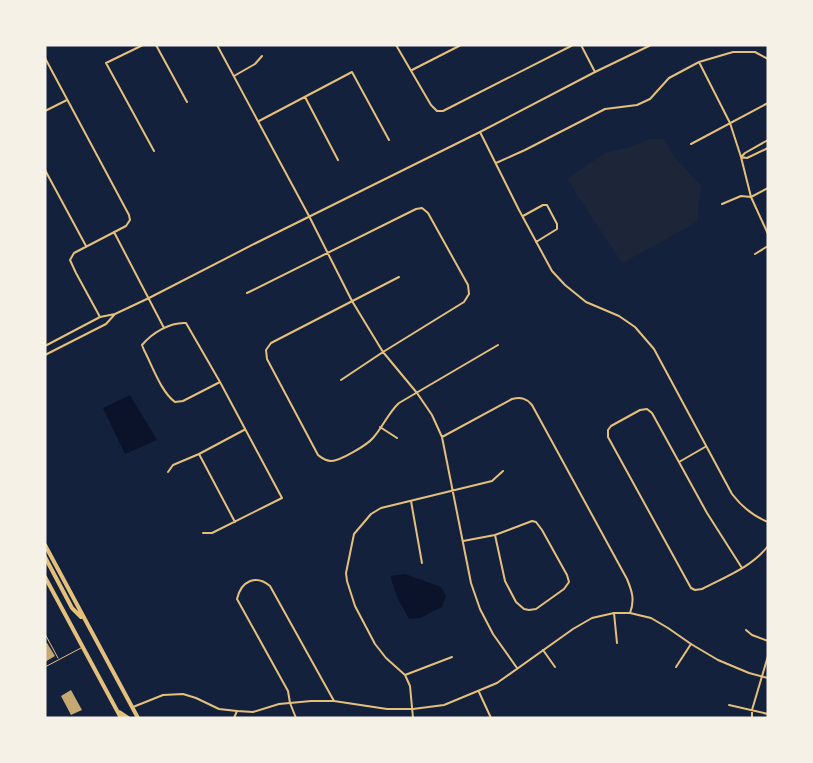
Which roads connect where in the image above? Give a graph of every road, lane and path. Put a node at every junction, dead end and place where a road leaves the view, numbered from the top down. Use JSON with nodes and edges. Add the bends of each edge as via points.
{"nodes":[{"id":1,"x":142,"y":45,"type":"edge"},
{"id":2,"x":156,"y":45,"type":"edge"},
{"id":3,"x":217,"y":45,"type":"edge"},
{"id":4,"x":396,"y":45,"type":"edge"},
{"id":5,"x":461,"y":45,"type":"edge"},
{"id":6,"x":573,"y":45,"type":"edge"},
{"id":7,"x":581,"y":45,"type":"edge"},
{"id":8,"x":651,"y":45,"type":"edge"},
{"id":9,"x":262,"y":56,"type":"dead end"},
{"id":10,"x":45,"y":58,"type":"edge"},
{"id":11,"x":768,"y":59,"type":"edge"},
{"id":12,"x":699,"y":62,"type":"junction"},
{"id":13,"x":412,"y":70,"type":"junction"},
{"id":14,"x":595,"y":72,"type":"junction"},
{"id":15,"x":234,"y":76,"type":"junction"},
{"id":16,"x":305,"y":97,"type":"junction"},
{"id":17,"x":67,"y":100,"type":"junction"},
{"id":18,"x":187,"y":102,"type":"dead end"},
{"id":19,"x":768,"y":103,"type":"edge"},
{"id":20,"x":45,"y":111,"type":"edge"},
{"id":21,"x":259,"y":121,"type":"junction"},
{"id":22,"x":730,"y":123,"type":"junction"},
{"id":23,"x":480,"y":132,"type":"junction"},
{"id":24,"x":389,"y":140,"type":"dead end"},
{"id":25,"x":768,"y":140,"type":"edge"},
{"id":26,"x":691,"y":144,"type":"dead end"},
{"id":27,"x":768,"y":148,"type":"edge"},
{"id":28,"x":154,"y":151,"type":"dead end"},
{"id":29,"x":741,"y":157,"type":"junction"},
{"id":30,"x":338,"y":160,"type":"dead end"},
{"id":31,"x":495,"y":164,"type":"junction"},
{"id":32,"x":45,"y":170,"type":"edge"},
{"id":33,"x":768,"y":188,"type":"edge"},
{"id":34,"x":751,"y":197,"type":"junction"},
{"id":35,"x":722,"y":204,"type":"dead end"},
{"id":36,"x":309,"y":216,"type":"junction"},
{"id":37,"x":522,"y":216,"type":"junction"},
{"id":38,"x":114,"y":232,"type":"junction"},
{"id":39,"x":768,"y":234,"type":"edge"},
{"id":40,"x":536,"y":242,"type":"junction"},
{"id":41,"x":86,"y":246,"type":"junction"},
{"id":42,"x":768,"y":246,"type":"edge"},
{"id":43,"x":327,"y":253,"type":"junction"},
{"id":44,"x":755,"y":254,"type":"dead end"},
{"id":45,"x":399,"y":277,"type":"dead end"},
{"id":46,"x":247,"y":293,"type":"dead end"},
{"id":47,"x":148,"y":298,"type":"junction"},
{"id":48,"x":352,"y":301,"type":"junction"},
{"id":49,"x":115,"y":314,"type":"junction"},
{"id":50,"x":100,"y":317,"type":"junction"},
{"id":51,"x":165,"y":328,"type":"junction"},
{"id":52,"x":498,"y":345,"type":"dead end"},
{"id":53,"x":45,"y":346,"type":"edge"},
{"id":54,"x":383,"y":351,"type":"junction"},
{"id":55,"x":45,"y":355,"type":"edge"},
{"id":56,"x":341,"y":380,"type":"dead end"},
{"id":57,"x":220,"y":382,"type":"junction"},
{"id":58,"x":417,"y":393,"type":"junction"},
{"id":59,"x":380,"y":428,"type":"junction"},
{"id":60,"x":245,"y":429,"type":"junction"},
{"id":61,"x":442,"y":437,"type":"junction"},
{"id":62,"x":397,"y":438,"type":"dead end"},
{"id":63,"x":706,"y":447,"type":"junction"},
{"id":64,"x":199,"y":454,"type":"junction"},
{"id":65,"x":679,"y":462,"type":"junction"},
{"id":66,"x":503,"y":471,"type":"dead end"},
{"id":67,"x":168,"y":472,"type":"dead end"},
{"id":68,"x":454,"y":490,"type":"junction"},
{"id":69,"x":411,"y":501,"type":"junction"},
{"id":70,"x":235,"y":522,"type":"junction"},
{"id":71,"x":768,"y":522,"type":"edge"},
{"id":72,"x":203,"y":533,"type":"dead end"},
{"id":73,"x":495,"y":535,"type":"junction"},
{"id":74,"x":463,"y":541,"type":"junction"},
{"id":75,"x":45,"y":545,"type":"edge"},
{"id":76,"x":768,"y":546,"type":"edge"},
{"id":77,"x":45,"y":557,"type":"edge"},
{"id":78,"x":422,"y":563,"type":"dead end"},
{"id":79,"x":742,"y":568,"type":"junction"},
{"id":80,"x":45,"y":577,"type":"edge"},
{"id":81,"x":614,"y":613,"type":"junction"},
{"id":82,"x":630,"y":613,"type":"junction"},
{"id":83,"x":86,"y":621,"type":"junction"},
{"id":84,"x":746,"y":630,"type":"dead end"},
{"id":85,"x":45,"y":634,"type":"edge"},
{"id":86,"x":768,"y":641,"type":"edge"},
{"id":87,"x":617,"y":643,"type":"dead end"},
{"id":88,"x":691,"y":645,"type":"junction"},
{"id":89,"x":83,"y":647,"type":"junction"},
{"id":90,"x":543,"y":650,"type":"junction"},
{"id":91,"x":768,"y":656,"type":"edge"},
{"id":92,"x":452,"y":657,"type":"dead end"},
{"id":93,"x":59,"y":660,"type":"junction"},
{"id":94,"x":45,"y":667,"type":"edge"},
{"id":95,"x":555,"y":667,"type":"dead end"},
{"id":96,"x":676,"y":667,"type":"dead end"},
{"id":97,"x":517,"y":668,"type":"junction"},
{"id":98,"x":405,"y":675,"type":"junction"},
{"id":99,"x":763,"y":676,"type":"junction"},
{"id":100,"x":768,"y":678,"type":"edge"},
{"id":101,"x":478,"y":692,"type":"junction"},
{"id":102,"x":334,"y":701,"type":"junction"},
{"id":103,"x":290,"y":703,"type":"junction"},
{"id":104,"x":729,"y":705,"type":"dead end"},
{"id":105,"x":132,"y":707,"type":"junction"},
{"id":106,"x":413,"y":709,"type":"junction"},
{"id":107,"x":752,"y":710,"type":"junction"},
{"id":108,"x":117,"y":711,"type":"junction"},
{"id":109,"x":237,"y":711,"type":"junction"},
{"id":110,"x":768,"y":714,"type":"edge"},
{"id":111,"x":121,"y":718,"type":"edge"},
{"id":112,"x":128,"y":718,"type":"edge"},
{"id":113,"x":138,"y":718,"type":"edge"},
{"id":114,"x":234,"y":718,"type":"edge"},
{"id":115,"x":296,"y":718,"type":"edge"},
{"id":116,"x":413,"y":718,"type":"edge"},
{"id":117,"x":491,"y":718,"type":"edge"},
{"id":118,"x":752,"y":718,"type":"edge"}],
"edges":[{"from":1,"to":28,"type":"street","via":[[106,63]]},
{"from":2,"to":18,"type":"street"},
{"from":3,"to":15,"type":"street"},
{"from":4,"to":13,"type":"street"},
{"from":5,"to":13,"type":"street"},
{"from":6,"to":13,"type":"street","via":[[443,111],[436,111],[431,105]]},
{"from":7,"to":14,"type":"street"},
{"from":8,"to":14,"type":"street"},
{"from":9,"to":15,"type":"street"},
{"from":10,"to":17,"type":"street"},
{"from":11,"to":12,"type":"street","via":[[754,52],[733,52]]},
{"from":12,"to":22,"type":"street"},
{"from":12,"to":31,"type":"street","via":[[669,78],[650,99],[637,105],[605,109]]},
{"from":14,"to":23,"type":"street"},
{"from":15,"to":21,"type":"street"},
{"from":16,"to":21,"type":"street"},
{"from":16,"to":24,"type":"street","via":[[352,72]]},
{"from":16,"to":30,"type":"street"},
{"from":17,"to":20,"type":"street"},
{"from":17,"to":38,"type":"street","via":[[129,215],[126,226]]},
{"from":19,"to":22,"type":"street"},
{"from":21,"to":36,"type":"street"},
{"from":22,"to":26,"type":"street"},
{"from":22,"to":29,"type":"street"},
{"from":23,"to":31,"type":"street"},
{"from":23,"to":36,"type":"street"},
{"from":25,"to":29,"type":"street"},
{"from":27,"to":29,"type":"street"},
{"from":29,"to":34,"type":"street"},
{"from":31,"to":37,"type":"street"},
{"from":32,"to":41,"type":"street"},
{"from":33,"to":34,"type":"street"},
{"from":34,"to":35,"type":"street","via":[[741,196]]},
{"from":34,"to":39,"type":"street"},
{"from":36,"to":43,"type":"street"},
{"from":36,"to":47,"type":"street"},
{"from":37,"to":40,"type":"street"},
{"from":37,"to":40,"type":"street","via":[[547,205],[558,226]]},
{"from":38,"to":41,"type":"street"},
{"from":38,"to":47,"type":"street"},
{"from":40,"to":63,"type":"street","via":[[565,285],[586,302],[635,327],[654,349]]},
{"from":41,"to":50,"type":"street","via":[[70,260]]},
{"from":42,"to":44,"type":"street"},
{"from":43,"to":46,"type":"street"},
{"from":43,"to":48,"type":"street"},
{"from":43,"to":54,"type":"street","via":[[416,209],[428,213],[468,285],[469,294],[464,302]]},
{"from":45,"to":48,"type":"street"},
{"from":47,"to":49,"type":"street"},
{"from":47,"to":51,"type":"street"},
{"from":48,"to":54,"type":"street"},
{"from":48,"to":59,"type":"street","via":[[271,343],[266,350],[267,359],[318,455],[326,461],[334,462],[361,447]]},
{"from":49,"to":50,"type":"street"},
{"from":49,"to":55,"type":"street","via":[[106,324]]},
{"from":50,"to":53,"type":"street"},
{"from":51,"to":57,"type":"street","via":[[186,323]]},
{"from":51,"to":57,"type":"street","via":[[142,345],[170,398],[183,401]]},
{"from":52,"to":58,"type":"street"},
{"from":54,"to":56,"type":"street"},
{"from":54,"to":58,"type":"street"},
{"from":57,"to":60,"type":"street"},
{"from":58,"to":59,"type":"street","via":[[399,403]]},
{"from":58,"to":61,"type":"street"},
{"from":59,"to":62,"type":"street"},
{"from":60,"to":64,"type":"street"},
{"from":60,"to":70,"type":"street","via":[[282,498]]},
{"from":61,"to":68,"type":"street"},
{"from":61,"to":82,"type":"street","via":[[512,399],[527,400],[627,579],[632,592]]},
{"from":63,"to":65,"type":"street"},
{"from":63,"to":71,"type":"street","via":[[736,498],[752,514]]},
{"from":64,"to":67,"type":"street","via":[[173,465]]},
{"from":64,"to":70,"type":"street"},
{"from":65,"to":79,"type":"street"},
{"from":65,"to":79,"type":"street","via":[[649,410],[638,411],[609,428],[608,437],[689,586],[699,590]]},
{"from":66,"to":68,"type":"street","via":[[492,481]]},
{"from":68,"to":69,"type":"street"},
{"from":68,"to":74,"type":"street"},
{"from":69,"to":78,"type":"street"},
{"from":69,"to":98,"type":"street","via":[[371,514],[354,534],[346,573],[355,606],[375,644]]},
{"from":70,"to":72,"type":"street"},
{"from":73,"to":73,"type":"street","via":[[536,522],[569,582],[536,609],[524,609],[505,581]]},
{"from":73,"to":74,"type":"street"},
{"from":74,"to":97,"type":"street","via":[[480,609]]},
{"from":75,"to":83,"type":"highway"},
{"from":76,"to":79,"type":"street"},
{"from":77,"to":83,"type":"highway","via":[[72,608]]},
{"from":80,"to":89,"type":"highway"},
{"from":81,"to":82,"type":"street"},
{"from":81,"to":87,"type":"street"},
{"from":81,"to":90,"type":"street","via":[[583,623]]},
{"from":82,"to":88,"type":"street","via":[[659,622]]},
{"from":83,"to":105,"type":"highway"},
{"from":84,"to":86,"type":"street"},
{"from":85,"to":93,"type":"lane"},
{"from":88,"to":96,"type":"street"},
{"from":88,"to":99,"type":"street","via":[[749,674]]},
{"from":89,"to":93,"type":"lane"},
{"from":89,"to":108,"type":"highway"},
{"from":90,"to":95,"type":"street"},
{"from":90,"to":97,"type":"street"},
{"from":91,"to":99,"type":"street"},
{"from":92,"to":98,"type":"street"},
{"from":93,"to":94,"type":"lane"},
{"from":97,"to":101,"type":"street"},
{"from":98,"to":106,"type":"street"},
{"from":99,"to":100,"type":"street"},
{"from":99,"to":107,"type":"street"},
{"from":101,"to":106,"type":"street","via":[[444,705]]},
{"from":101,"to":117,"type":"street"},
{"from":102,"to":103,"type":"street"},
{"from":102,"to":103,"type":"street","via":[[270,586],[253,580],[242,585],[237,599],[288,691]]},
{"from":102,"to":106,"type":"street"},
{"from":103,"to":109,"type":"street","via":[[253,712]]},
{"from":103,"to":115,"type":"street"},
{"from":104,"to":107,"type":"street"},
{"from":105,"to":109,"type":"street","via":[[163,695],[183,694]]},
{"from":105,"to":113,"type":"highway"},
{"from":106,"to":116,"type":"street"},
{"from":107,"to":110,"type":"street"},
{"from":107,"to":118,"type":"street"},
{"from":108,"to":111,"type":"highway"},
{"from":108,"to":112,"type":"highway"},
{"from":109,"to":114,"type":"street"}]}
